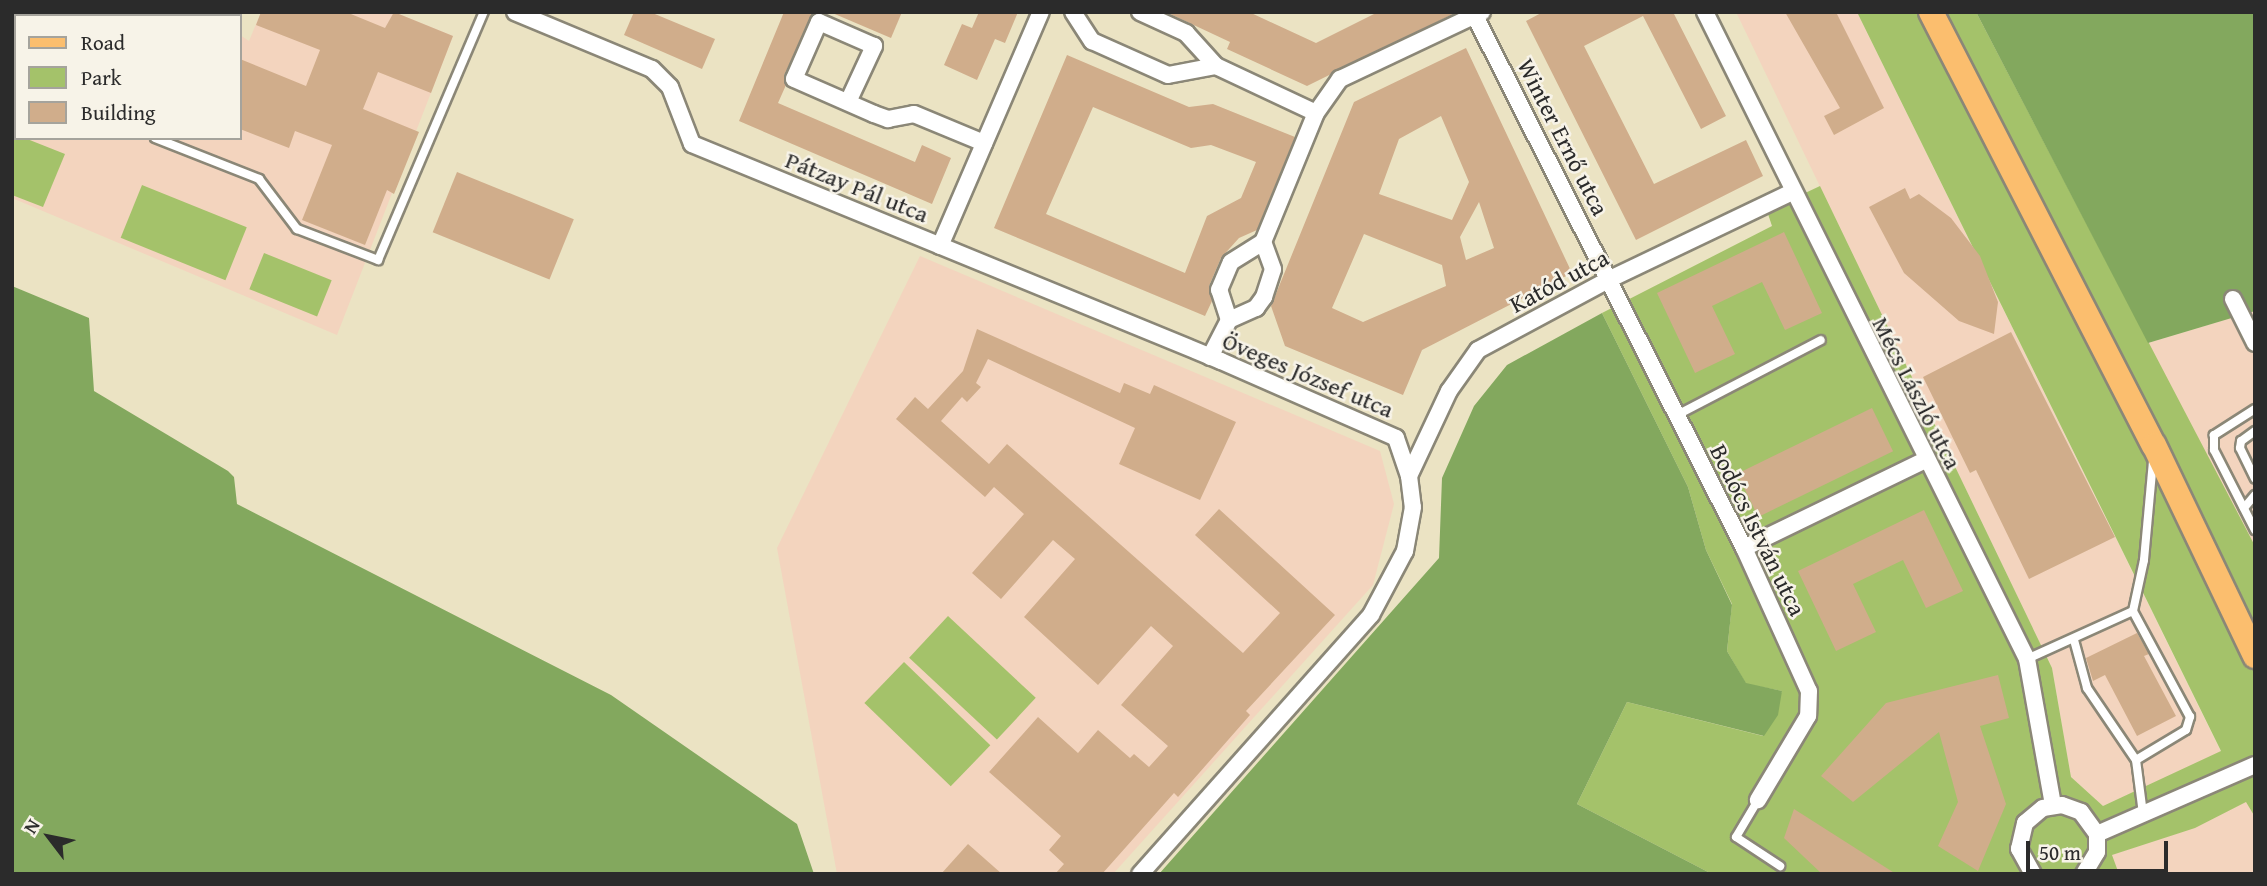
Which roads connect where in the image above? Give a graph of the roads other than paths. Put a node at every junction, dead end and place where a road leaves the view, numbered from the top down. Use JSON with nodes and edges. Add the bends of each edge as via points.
{"nodes":[{"id":1,"x":484,"y":12,"type":"edge"},
{"id":2,"x":515,"y":12,"type":"edge"},
{"id":3,"x":1041,"y":12,"type":"edge"},
{"id":4,"x":1073,"y":12,"type":"edge"},
{"id":5,"x":1140,"y":12,"type":"edge"},
{"id":6,"x":1705,"y":12,"type":"edge"},
{"id":7,"x":1931,"y":12,"type":"edge"},
{"id":8,"x":1477,"y":13,"type":"edge"},
{"id":9,"x":1216,"y":66,"type":"junction"},
{"id":10,"x":848,"y":102,"type":"junction"},
{"id":11,"x":1316,"y":113,"type":"junction"},
{"id":12,"x":160,"y":140,"type":"edge"},
{"id":13,"x":984,"y":143,"type":"junction"},
{"id":14,"x":1792,"y":192,"type":"junction"},
{"id":15,"x":1264,"y":242,"type":"junction"},
{"id":16,"x":940,"y":246,"type":"junction"},
{"id":17,"x":1610,"y":279,"type":"junction"},
{"id":18,"x":2234,"y":299,"type":"dead end"},
{"id":19,"x":1229,"y":320,"type":"junction"},
{"id":20,"x":1821,"y":340,"type":"dead end"},
{"id":21,"x":2255,"y":343,"type":"edge"},
{"id":22,"x":1210,"y":357,"type":"junction"},
{"id":23,"x":2255,"y":409,"type":"edge"},
{"id":24,"x":1677,"y":415,"type":"junction"},
{"id":25,"x":2255,"y":430,"type":"edge"},
{"id":26,"x":2154,"y":445,"type":"junction"},
{"id":27,"x":1925,"y":460,"type":"junction"},
{"id":28,"x":1409,"y":476,"type":"junction"},
{"id":29,"x":2255,"y":480,"type":"edge"},
{"id":30,"x":2255,"y":495,"type":"edge"},
{"id":31,"x":2244,"y":508,"type":"junction"},
{"id":32,"x":2255,"y":530,"type":"edge"},
{"id":33,"x":1744,"y":548,"type":"junction"},
{"id":34,"x":2133,"y":611,"type":"junction"},
{"id":35,"x":2074,"y":640,"type":"junction"},
{"id":36,"x":2255,"y":656,"type":"edge"},
{"id":37,"x":2027,"y":659,"type":"junction"},
{"id":38,"x":2136,"y":760,"type":"junction"},
{"id":39,"x":2255,"y":765,"type":"edge"},
{"id":40,"x":1758,"y":800,"type":"joint"},
{"id":41,"x":2053,"y":805,"type":"junction"},
{"id":42,"x":2143,"y":814,"type":"junction"},
{"id":43,"x":2097,"y":834,"type":"junction"},
{"id":44,"x":1780,"y":866,"type":"dead end"},
{"id":45,"x":2031,"y":873,"type":"edge"},
{"id":46,"x":1140,"y":874,"type":"edge"},
{"id":47,"x":2084,"y":874,"type":"edge"}],
"edges":[{"from":1,"to":12,"type":"lane","via":[[378,260],[297,229],[260,179]]},
{"from":2,"to":16,"type":"street","name":"Pátzay Pál utca","via":[[652,69],[670,87],[692,144]]},
{"from":3,"to":13,"type":"street","name":"Pátzay Pál utca"},
{"from":4,"to":9,"type":"street","via":[[1092,41],[1168,75]]},
{"from":5,"to":9,"type":"street","via":[[1186,33]]},
{"from":6,"to":14,"type":"street","name":"Mécs László utca"},
{"from":7,"to":26,"type":"main road"},
{"from":8,"to":11,"type":"street","via":[[1340,79]]},
{"from":8,"to":17,"type":"street","name":"Winter Ernő utca"},
{"from":9,"to":11,"type":"street"},
{"from":10,"to":10,"type":"street","via":[[794,79],[819,22],[874,46]]},
{"from":10,"to":13,"type":"street","via":[[888,119],[914,114]]},
{"from":11,"to":15,"type":"street"},
{"from":13,"to":16,"type":"street","name":"Pátzay Pál utca"},
{"from":14,"to":17,"type":"street","name":"Katód utca"},
{"from":14,"to":27,"type":"street","name":"Mécs László utca"},
{"from":15,"to":19,"type":"street","via":[[1231,262],[1219,290]]},
{"from":15,"to":19,"type":"street","via":[[1273,269],[1264,297],[1256,308]]},
{"from":16,"to":22,"type":"street","name":"Öveges József utca"},
{"from":17,"to":24,"type":"street","name":"Bodócs István utca"},
{"from":17,"to":28,"type":"street","name":"Katód utca","via":[[1478,350],[1449,391]]},
{"from":18,"to":21,"type":"street"},
{"from":19,"to":22,"type":"street"},
{"from":20,"to":24,"type":"lane"},
{"from":22,"to":28,"type":"street","name":"Öveges József utca","via":[[1396,438]]},
{"from":23,"to":31,"type":"lane","via":[[2214,435],[2214,450]]},
{"from":24,"to":33,"type":"street","name":"Bodócs István utca"},
{"from":25,"to":29,"type":"lane","via":[[2241,441],[2240,448]]},
{"from":26,"to":34,"type":"lane","via":[[2144,560]]},
{"from":26,"to":36,"type":"main road"},
{"from":27,"to":33,"type":"street"},
{"from":27,"to":37,"type":"street","name":"Mécs László utca"},
{"from":28,"to":46,"type":"street","name":"Öveges József utca","via":[[1413,507],[1405,551],[1371,615]]},
{"from":30,"to":31,"type":"lane"},
{"from":31,"to":32,"type":"lane"},
{"from":33,"to":40,"type":"street","name":"Bodócs István utca","via":[[1809,691],[1808,716]]},
{"from":34,"to":35,"type":"lane"},
{"from":34,"to":38,"type":"lane","via":[[2190,717],[2186,730]]},
{"from":35,"to":37,"type":"lane"},
{"from":35,"to":38,"type":"lane","via":[[2087,688]]},
{"from":37,"to":41,"type":"street","name":"Mécs László utca"},
{"from":38,"to":42,"type":"lane"},
{"from":39,"to":42,"type":"street"},
{"from":40,"to":44,"type":"lane","via":[[1736,837]]},
{"from":41,"to":43,"type":"street","via":[[2081,812]]},
{"from":41,"to":45,"type":"street","via":[[2029,818],[2020,836],[2020,849]]},
{"from":42,"to":43,"type":"street"},
{"from":43,"to":47,"type":"street","via":[[2097,852]]}]}
